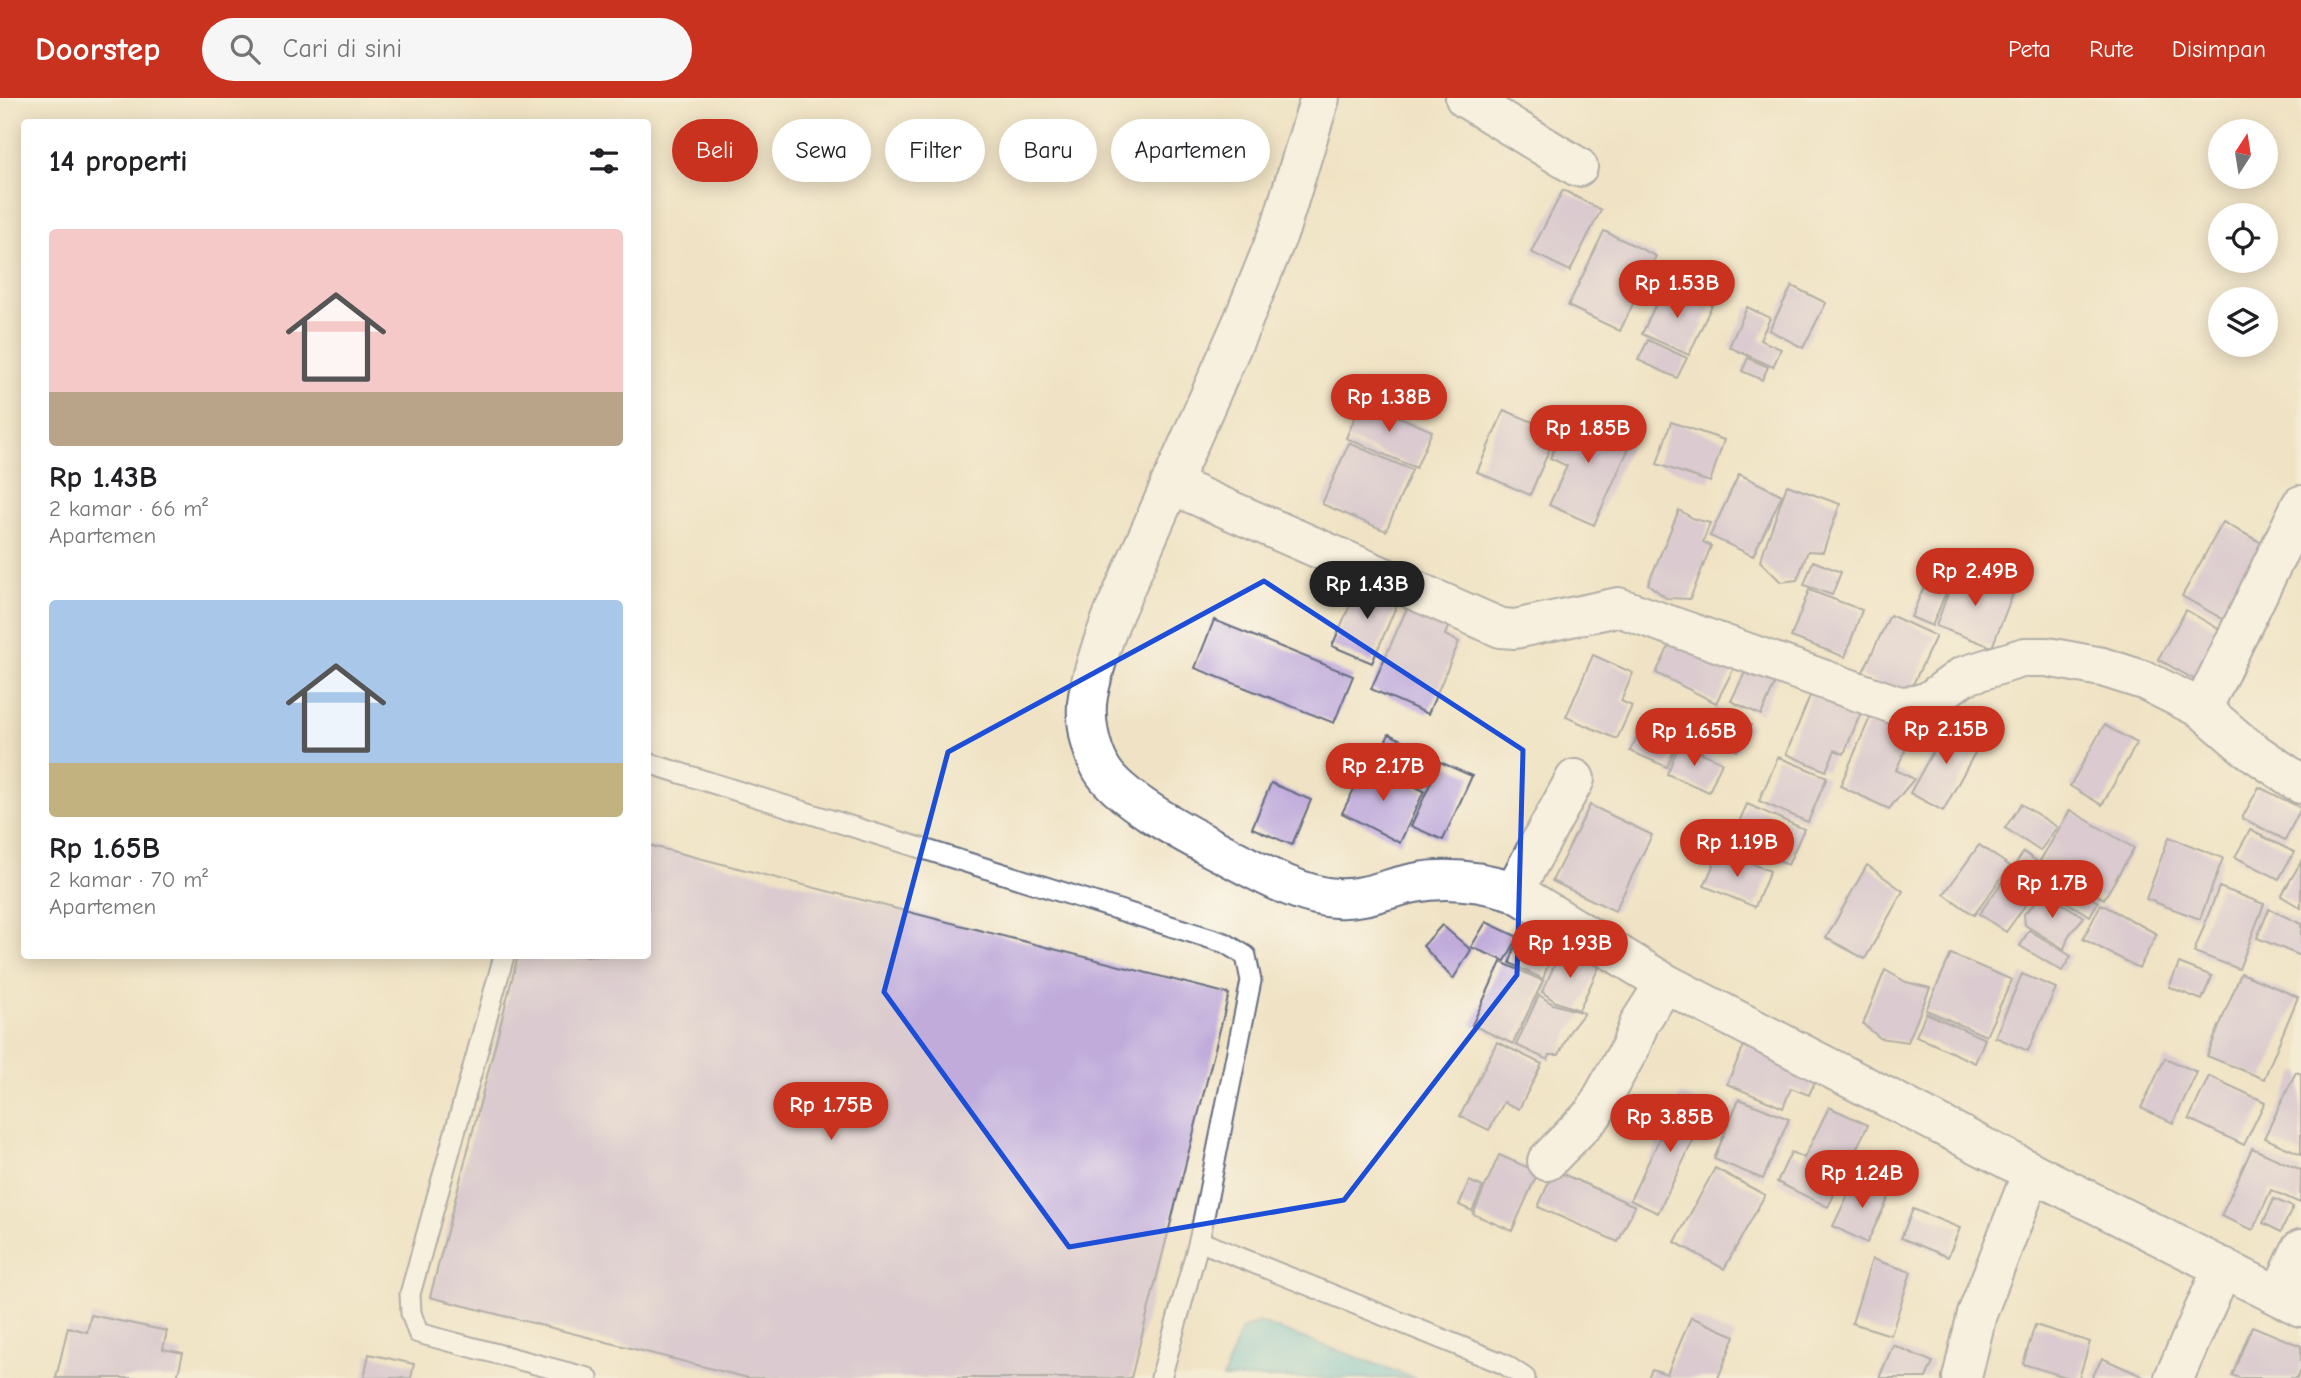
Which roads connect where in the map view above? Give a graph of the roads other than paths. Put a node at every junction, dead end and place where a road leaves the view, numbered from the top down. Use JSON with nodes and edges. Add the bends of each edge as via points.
{"nodes":[{"id":1,"x":1320,"y":98,"type":"edge"},
{"id":2,"x":1465,"y":98,"type":"edge"},
{"id":3,"x":1578,"y":167,"type":"dead end"},
{"id":4,"x":1171,"y":484,"type":"junction"},
{"id":5,"x":2301,"y":505,"type":"edge"},
{"id":6,"x":2202,"y":709,"type":"junction"},
{"id":7,"x":651,"y":764,"type":"edge"},
{"id":8,"x":1575,"y":779,"type":"dead end"},
{"id":9,"x":2301,"y":785,"type":"edge"},
{"id":10,"x":1514,"y":891,"type":"junction"},
{"id":11,"x":503,"y":959,"type":"edge"},
{"id":12,"x":1665,"y":982,"type":"junction"},
{"id":13,"x":1547,"y":1161,"type":"dead end"},
{"id":14,"x":2032,"y":1172,"type":"junction"},
{"id":15,"x":1199,"y":1241,"type":"junction"},
{"id":16,"x":2301,"y":1249,"type":"edge"},
{"id":17,"x":2223,"y":1267,"type":"junction"},
{"id":18,"x":2291,"y":1301,"type":"edge"},
{"id":19,"x":588,"y":1378,"type":"edge"},
{"id":20,"x":1161,"y":1378,"type":"edge"},
{"id":21,"x":1525,"y":1378,"type":"edge"},
{"id":22,"x":1962,"y":1378,"type":"edge"},
{"id":23,"x":2174,"y":1378,"type":"edge"}],
"edges":[{"from":1,"to":4,"type":"street","via":[[1280,229]]},
{"from":2,"to":3,"type":"street"},
{"from":4,"to":6,"type":"street","via":[[1501,628],[1618,607],[1899,706],[1929,701],[1963,676],[2036,657],[2123,673]]},
{"from":4,"to":10,"type":"street","via":[[1113,615],[1087,698],[1090,738],[1101,769],[1111,781],[1164,822],[1262,874],[1308,892],[1334,898],[1364,897],[1415,883],[1459,880]]},
{"from":5,"to":6,"type":"street"},
{"from":6,"to":9,"type":"street"},
{"from":7,"to":15,"type":"lane","via":[[1225,943],[1246,956],[1251,981]]},
{"from":8,"to":10,"type":"street"},
{"from":10,"to":12,"type":"street"},
{"from":11,"to":19,"type":"lane","via":[[410,1294],[411,1313],[418,1333]]},
{"from":12,"to":13,"type":"street","via":[[1593,1114]]},
{"from":12,"to":14,"type":"street"},
{"from":14,"to":17,"type":"street"},
{"from":14,"to":22,"type":"street","via":[[1977,1314]]},
{"from":15,"to":20,"type":"lane"},
{"from":15,"to":21,"type":"lane","via":[[1504,1364]]},
{"from":16,"to":18,"type":"street"},
{"from":17,"to":18,"type":"street"},
{"from":17,"to":23,"type":"street"}]}
